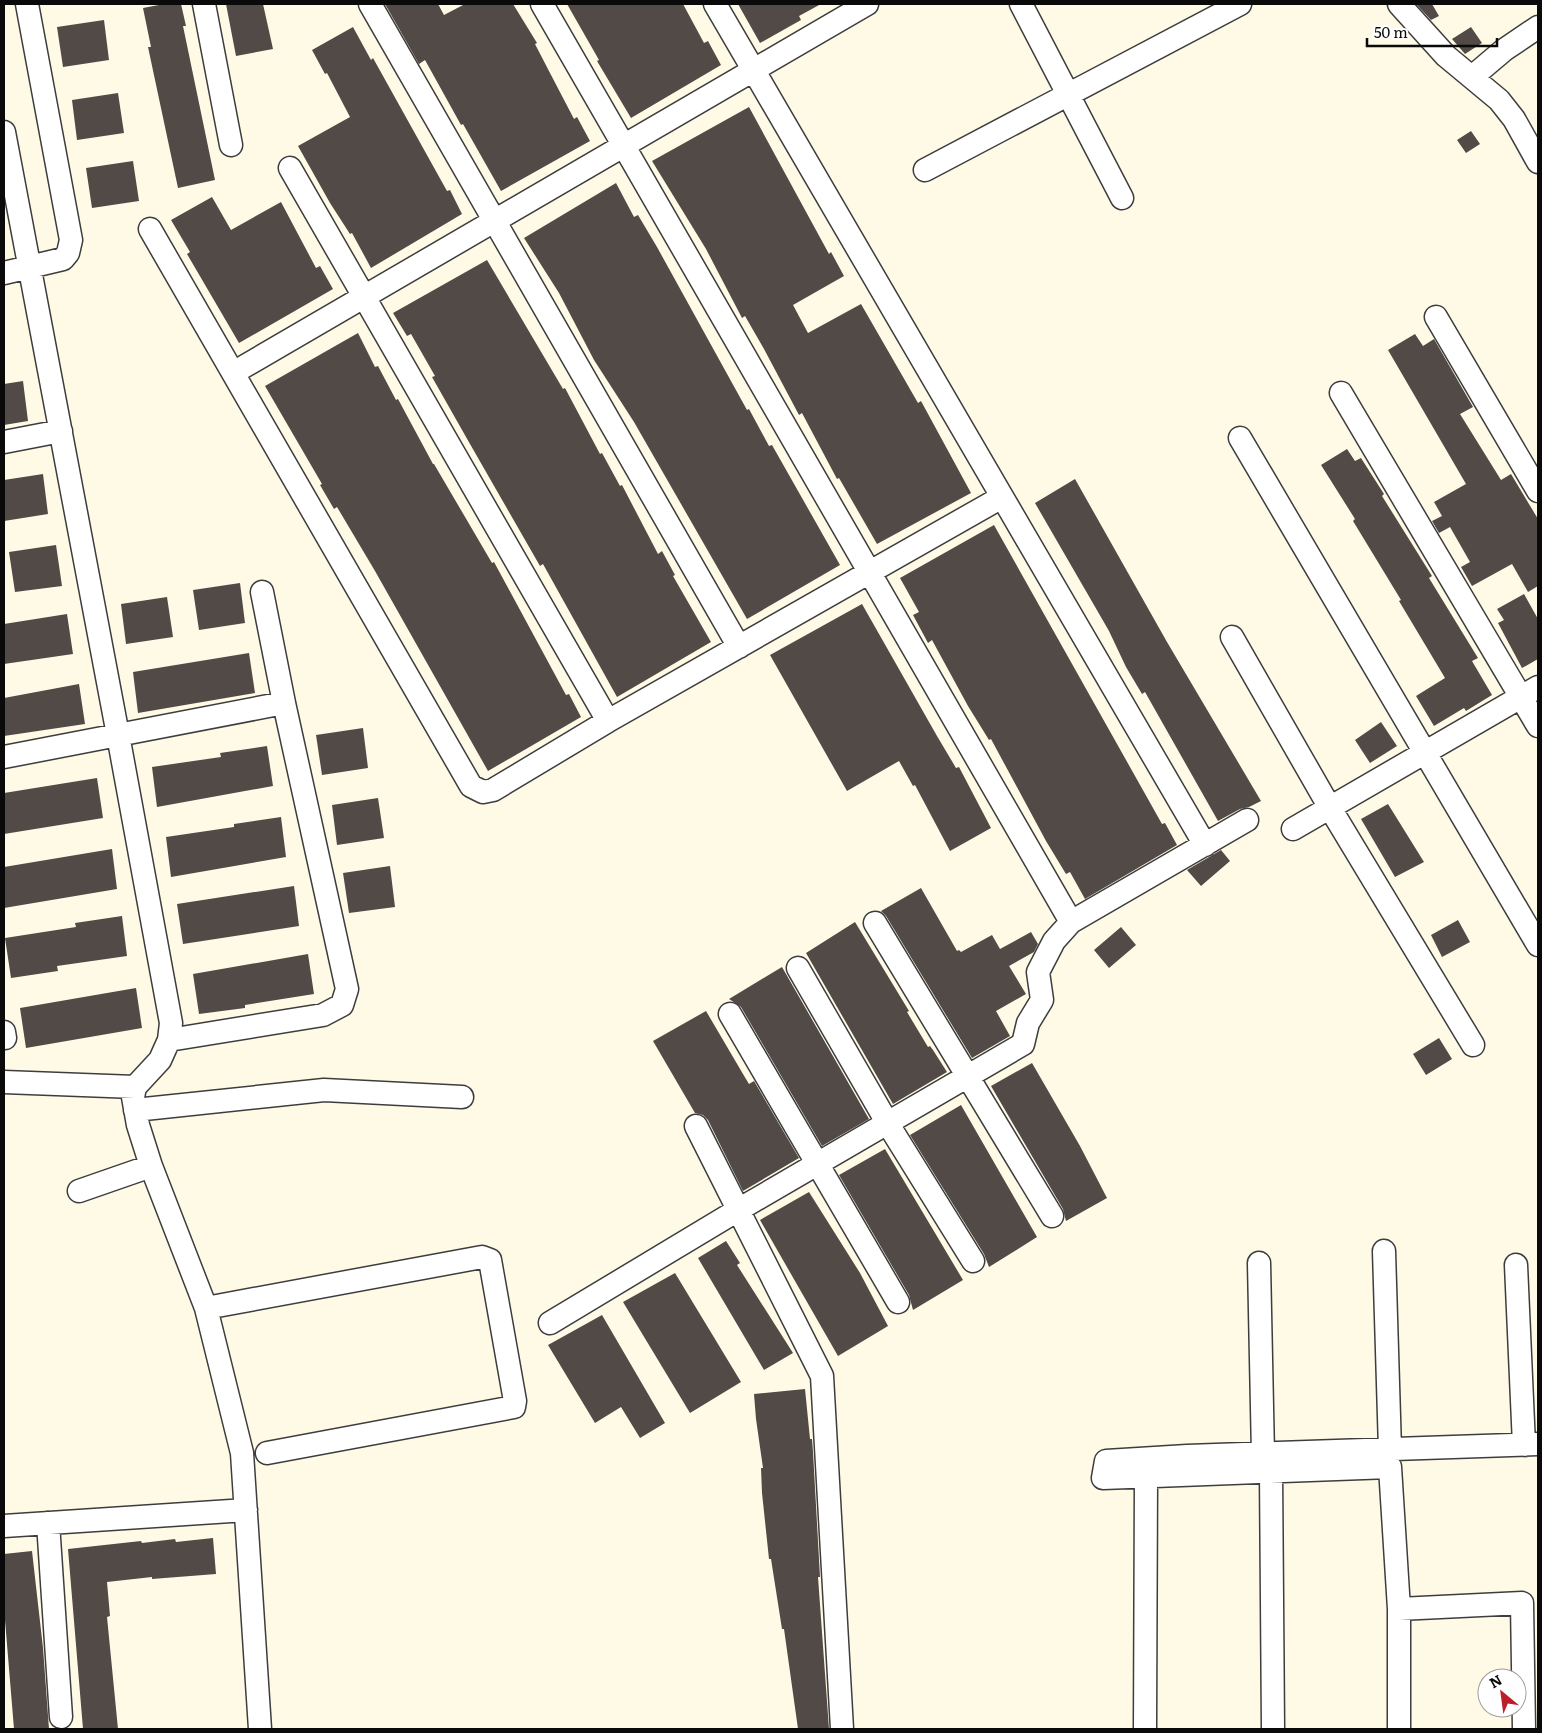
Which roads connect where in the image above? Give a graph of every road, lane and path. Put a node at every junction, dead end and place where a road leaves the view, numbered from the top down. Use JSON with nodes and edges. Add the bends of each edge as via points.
{"nodes":[{"id":1,"x":27,"y":4,"type":"edge"},
{"id":2,"x":204,"y":4,"type":"edge"},
{"id":3,"x":370,"y":4,"type":"edge"},
{"id":4,"x":542,"y":4,"type":"edge"},
{"id":5,"x":715,"y":4,"type":"edge"},
{"id":6,"x":867,"y":4,"type":"edge"},
{"id":7,"x":1021,"y":4,"type":"edge"},
{"id":8,"x":1240,"y":4,"type":"edge"},
{"id":9,"x":1399,"y":4,"type":"edge"},
{"id":10,"x":1538,"y":26,"type":"edge"},
{"id":11,"x":754,"y":70,"type":"junction"},
{"id":12,"x":1472,"y":77,"type":"junction"},
{"id":13,"x":1067,"y":95,"type":"junction"},
{"id":14,"x":4,"y":132,"type":"edge"},
{"id":15,"x":231,"y":145,"type":"dead end"},
{"id":16,"x":623,"y":146,"type":"junction"},
{"id":17,"x":1538,"y":162,"type":"edge"},
{"id":18,"x":290,"y":168,"type":"dead end"},
{"id":19,"x":925,"y":170,"type":"dead end"},
{"id":20,"x":1122,"y":198,"type":"dead end"},
{"id":21,"x":494,"y":221,"type":"junction"},
{"id":22,"x":150,"y":229,"type":"dead end"},
{"id":23,"x":30,"y":268,"type":"junction"},
{"id":24,"x":4,"y":273,"type":"edge"},
{"id":25,"x":364,"y":297,"type":"junction"},
{"id":26,"x":1436,"y":317,"type":"dead end"},
{"id":27,"x":233,"y":373,"type":"junction"},
{"id":28,"x":1341,"y":393,"type":"dead end"},
{"id":29,"x":61,"y":431,"type":"junction"},
{"id":30,"x":1240,"y":438,"type":"dead end"},
{"id":31,"x":4,"y":442,"type":"edge"},
{"id":32,"x":1538,"y":491,"type":"edge"},
{"id":33,"x":1002,"y":497,"type":"junction"},
{"id":34,"x":870,"y":573,"type":"junction"},
{"id":35,"x":262,"y":592,"type":"dead end"},
{"id":36,"x":1232,"y":637,"type":"dead end"},
{"id":37,"x":739,"y":647,"type":"junction"},
{"id":38,"x":1530,"y":692,"type":"edge"},
{"id":39,"x":284,"y":703,"type":"junction"},
{"id":40,"x":608,"y":721,"type":"junction"},
{"id":41,"x":1538,"y":726,"type":"edge"},
{"id":42,"x":118,"y":735,"type":"junction"},
{"id":43,"x":1426,"y":752,"type":"junction"},
{"id":44,"x":4,"y":757,"type":"edge"},
{"id":45,"x":1330,"y":808,"type":"junction"},
{"id":46,"x":1247,"y":820,"type":"dead end"},
{"id":47,"x":1293,"y":829,"type":"dead end"},
{"id":48,"x":1205,"y":845,"type":"junction"},
{"id":49,"x":1071,"y":922,"type":"junction"},
{"id":50,"x":875,"y":923,"type":"dead end"},
{"id":51,"x":1538,"y":944,"type":"edge"},
{"id":52,"x":798,"y":968,"type":"dead end"},
{"id":53,"x":730,"y":1014,"type":"dead end"},
{"id":54,"x":169,"y":1040,"type":"junction"},
{"id":55,"x":1473,"y":1045,"type":"dead end"},
{"id":56,"x":967,"y":1078,"type":"junction"},
{"id":57,"x":4,"y":1082,"type":"edge"},
{"id":58,"x":135,"y":1087,"type":"junction"},
{"id":59,"x":462,"y":1097,"type":"dead end"},
{"id":60,"x":135,"y":1110,"type":"junction"},
{"id":61,"x":888,"y":1124,"type":"junction"},
{"id":62,"x":696,"y":1126,"type":"dead end"},
{"id":63,"x":818,"y":1164,"type":"junction"},
{"id":64,"x":152,"y":1166,"type":"junction"},
{"id":65,"x":79,"y":1191,"type":"dead end"},
{"id":66,"x":738,"y":1210,"type":"junction"},
{"id":67,"x":1052,"y":1216,"type":"dead end"},
{"id":68,"x":1384,"y":1251,"type":"dead end"},
{"id":69,"x":973,"y":1261,"type":"dead end"},
{"id":70,"x":1260,"y":1263,"type":"dead end"},
{"id":71,"x":1516,"y":1265,"type":"dead end"},
{"id":72,"x":898,"y":1302,"type":"dead end"},
{"id":73,"x":206,"y":1308,"type":"junction"},
{"id":74,"x":550,"y":1323,"type":"dead end"},
{"id":75,"x":1531,"y":1445,"type":"edge"},
{"id":76,"x":1390,"y":1450,"type":"junction"},
{"id":77,"x":267,"y":1453,"type":"dead end"},
{"id":78,"x":1267,"y":1463,"type":"junction"},
{"id":79,"x":1146,"y":1476,"type":"junction"},
{"id":80,"x":246,"y":1510,"type":"junction"},
{"id":81,"x":48,"y":1523,"type":"junction"},
{"id":82,"x":4,"y":1526,"type":"edge"},
{"id":83,"x":1399,"y":1609,"type":"junction"},
{"id":84,"x":61,"y":1717,"type":"dead end"},
{"id":85,"x":260,"y":1729,"type":"edge"},
{"id":86,"x":842,"y":1729,"type":"edge"},
{"id":87,"x":1145,"y":1729,"type":"edge"},
{"id":88,"x":1273,"y":1729,"type":"edge"},
{"id":89,"x":1399,"y":1729,"type":"edge"},
{"id":90,"x":1524,"y":1729,"type":"edge"}],
"edges":[{"from":1,"to":23,"type":"street","via":[[71,240],[68,253],[62,259]]},
{"from":2,"to":15,"type":"street"},
{"from":3,"to":21,"type":"street"},
{"from":4,"to":16,"type":"street"},
{"from":5,"to":11,"type":"street"},
{"from":6,"to":11,"type":"street"},
{"from":7,"to":13,"type":"street"},
{"from":8,"to":13,"type":"street"},
{"from":9,"to":12,"type":"street","via":[[1446,56]]},
{"from":10,"to":12,"type":"street"},
{"from":11,"to":16,"type":"street"},
{"from":11,"to":33,"type":"street"},
{"from":12,"to":17,"type":"street","via":[[1499,100]]},
{"from":13,"to":19,"type":"street"},
{"from":13,"to":20,"type":"street"},
{"from":14,"to":23,"type":"street"},
{"from":16,"to":21,"type":"street"},
{"from":16,"to":34,"type":"street"},
{"from":18,"to":25,"type":"street"},
{"from":21,"to":25,"type":"street"},
{"from":21,"to":37,"type":"street"},
{"from":22,"to":27,"type":"street"},
{"from":23,"to":24,"type":"street"},
{"from":23,"to":29,"type":"street"},
{"from":25,"to":27,"type":"street"},
{"from":25,"to":40,"type":"street"},
{"from":26,"to":32,"type":"street"},
{"from":27,"to":40,"type":"street","via":[[471,786],[483,792],[493,790]]},
{"from":28,"to":38,"type":"street"},
{"from":29,"to":31,"type":"street"},
{"from":29,"to":42,"type":"street"},
{"from":30,"to":43,"type":"street"},
{"from":33,"to":34,"type":"street"},
{"from":33,"to":48,"type":"street"},
{"from":34,"to":37,"type":"street"},
{"from":34,"to":49,"type":"street"},
{"from":35,"to":39,"type":"street"},
{"from":36,"to":45,"type":"street"},
{"from":37,"to":40,"type":"street"},
{"from":38,"to":41,"type":"street"},
{"from":38,"to":43,"type":"street"},
{"from":39,"to":42,"type":"street"},
{"from":39,"to":54,"type":"street","via":[[347,989],[342,1005],[323,1016]]},
{"from":42,"to":44,"type":"street"},
{"from":42,"to":54,"type":"street","via":[[170,1023]]},
{"from":43,"to":45,"type":"street"},
{"from":43,"to":51,"type":"street"},
{"from":45,"to":47,"type":"street"},
{"from":45,"to":55,"type":"street"},
{"from":46,"to":48,"type":"street"},
{"from":48,"to":49,"type":"street"},
{"from":49,"to":56,"type":"street","via":[[1054,941],[1038,972],[1042,1000],[1028,1023],[1023,1044]]},
{"from":50,"to":56,"type":"street"},
{"from":52,"to":61,"type":"street"},
{"from":53,"to":63,"type":"street"},
{"from":54,"to":58,"type":"street","via":[[160,1060]]},
{"from":56,"to":61,"type":"street"},
{"from":56,"to":67,"type":"street"},
{"from":57,"to":58,"type":"street"},
{"from":58,"to":60,"type":"street"},
{"from":59,"to":60,"type":"street","via":[[324,1090]]},
{"from":60,"to":64,"type":"street"},
{"from":61,"to":63,"type":"street"},
{"from":61,"to":69,"type":"street"},
{"from":62,"to":66,"type":"street"},
{"from":63,"to":66,"type":"street"},
{"from":63,"to":72,"type":"street"},
{"from":64,"to":65,"type":"street"},
{"from":64,"to":73,"type":"street"},
{"from":66,"to":74,"type":"street"},
{"from":66,"to":86,"type":"street","via":[[822,1376]]},
{"from":68,"to":76,"type":"street"},
{"from":70,"to":78,"type":"street"},
{"from":71,"to":75,"type":"street"},
{"from":73,"to":77,"type":"street","via":[[482,1257],[490,1260],[514,1407]]},
{"from":73,"to":80,"type":"street","via":[[242,1453]]},
{"from":75,"to":76,"type":"street"},
{"from":76,"to":78,"type":"street"},
{"from":78,"to":79,"type":"street"},
{"from":78,"to":79,"type":"street","via":[[1187,1456],[1106,1461],[1102,1478]]},
{"from":78,"to":83,"type":"street","via":[[1390,1467]]},
{"from":78,"to":88,"type":"street"},
{"from":79,"to":87,"type":"street"},
{"from":80,"to":81,"type":"street"},
{"from":80,"to":85,"type":"street"},
{"from":81,"to":82,"type":"street"},
{"from":81,"to":84,"type":"street"},
{"from":83,"to":89,"type":"street"},
{"from":83,"to":90,"type":"street","via":[[1522,1603]]}]}
